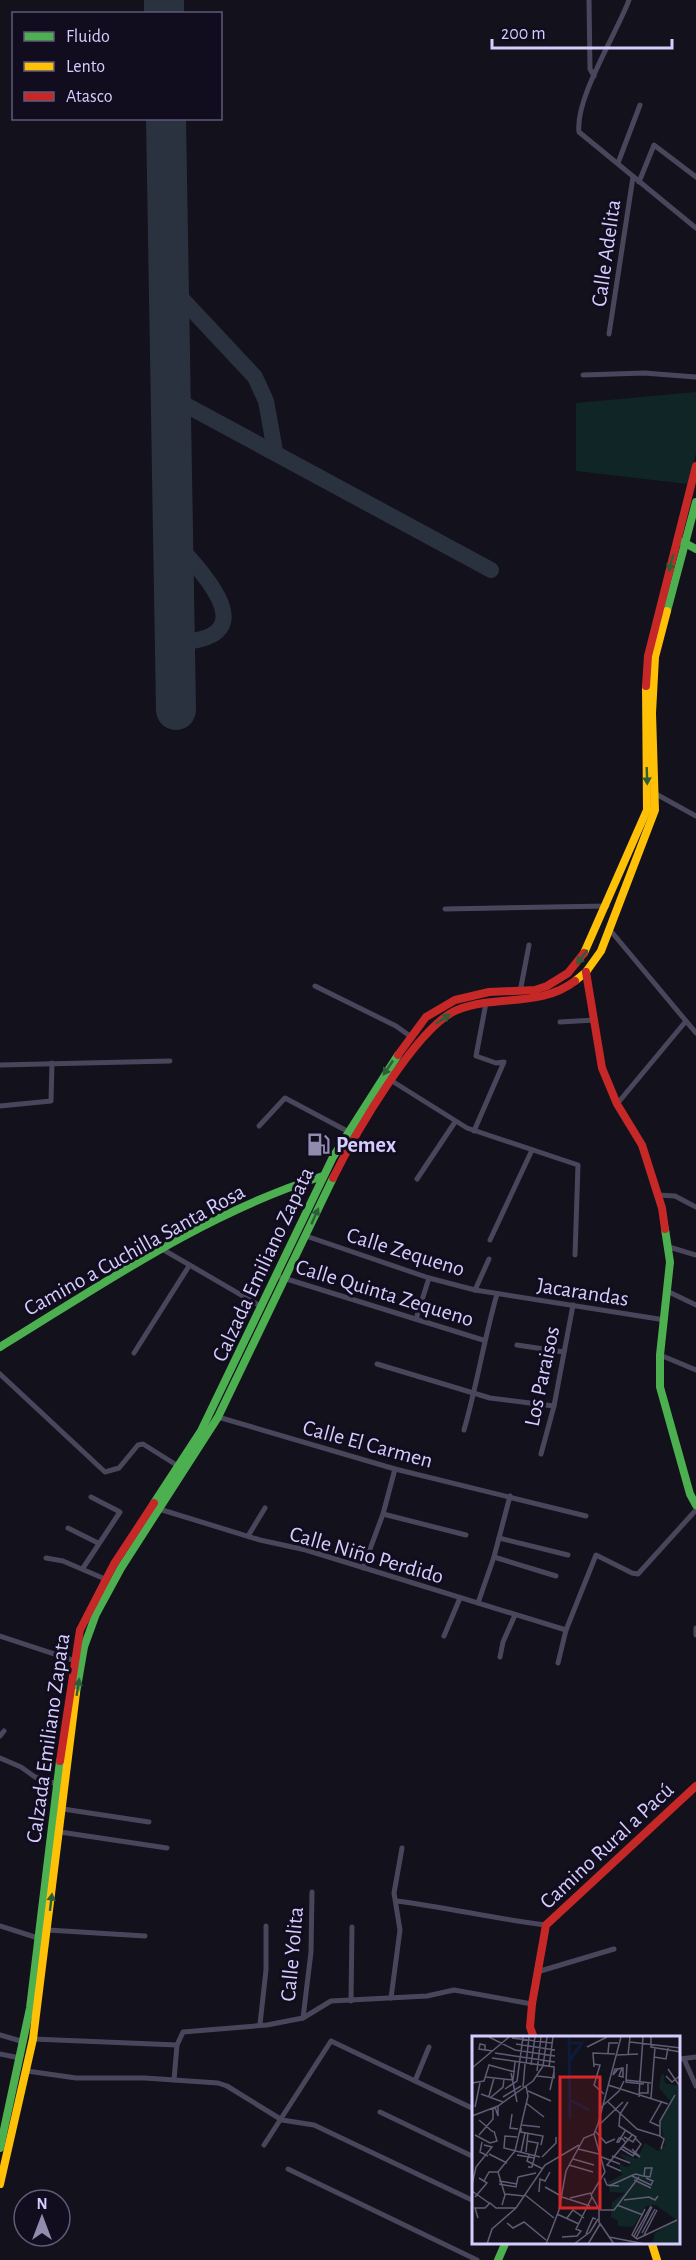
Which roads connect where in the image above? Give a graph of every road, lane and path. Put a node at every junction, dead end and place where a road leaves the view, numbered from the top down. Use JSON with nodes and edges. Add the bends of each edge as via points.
{"nodes":[{"id":1,"x":589,"y":0,"type":"edge"},
{"id":2,"x":629,"y":0,"type":"edge"},
{"id":3,"x":594,"y":76,"type":"junction"},
{"id":4,"x":640,"y":105,"type":"dead end"},
{"id":5,"x":618,"y":163,"type":"junction"},
{"id":6,"x":633,"y":177,"type":"junction"},
{"id":7,"x":696,"y":177,"type":"edge"},
{"id":8,"x":639,"y":182,"type":"junction"},
{"id":9,"x":696,"y":228,"type":"edge"},
{"id":10,"x":609,"y":334,"type":"dead end"},
{"id":11,"x":583,"y":375,"type":"dead end"},
{"id":12,"x":696,"y":377,"type":"edge"},
{"id":13,"x":696,"y":466,"type":"edge"},
{"id":14,"x":696,"y":501,"type":"edge"},
{"id":15,"x":678,"y":537,"type":"junction"},
{"id":16,"x":685,"y":544,"type":"junction"},
{"id":17,"x":696,"y":549,"type":"edge"},
{"id":18,"x":656,"y":794,"type":"junction"},
{"id":19,"x":696,"y":808,"type":"edge"},
{"id":20,"x":693,"y":814,"type":"edge"},
{"id":21,"x":609,"y":906,"type":"junction"},
{"id":22,"x":445,"y":909,"type":"dead end"},
{"id":23,"x":610,"y":930,"type":"junction"},
{"id":24,"x":529,"y":945,"type":"dead end"},
{"id":25,"x":586,"y":972,"type":"junction"},
{"id":26,"x":568,"y":973,"type":"junction"},
{"id":27,"x":576,"y":983,"type":"junction"},
{"id":28,"x":315,"y":986,"type":"dead end"},
{"id":29,"x":520,"y":992,"type":"junction"},
{"id":30,"x":486,"y":1003,"type":"junction"},
{"id":31,"x":595,"y":1020,"type":"junction"},
{"id":32,"x":686,"y":1021,"type":"junction"},
{"id":33,"x":560,"y":1022,"type":"dead end"},
{"id":34,"x":696,"y":1033,"type":"edge"},
{"id":35,"x":410,"y":1036,"type":"junction"},
{"id":36,"x":170,"y":1061,"type":"dead end"},
{"id":37,"x":52,"y":1064,"type":"junction"},
{"id":38,"x":0,"y":1065,"type":"edge"},
{"id":39,"x":392,"y":1081,"type":"junction"},
{"id":40,"x":617,"y":1104,"type":"junction"},
{"id":41,"x":0,"y":1106,"type":"edge"},
{"id":42,"x":455,"y":1122,"type":"junction"},
{"id":43,"x":259,"y":1126,"type":"dead end"},
{"id":44,"x":347,"y":1131,"type":"junction"},
{"id":45,"x":474,"y":1131,"type":"junction"},
{"id":46,"x":532,"y":1150,"type":"junction"},
{"id":47,"x":323,"y":1176,"type":"junction"},
{"id":48,"x":417,"y":1179,"type":"dead end"},
{"id":49,"x":658,"y":1195,"type":"junction"},
{"id":50,"x":696,"y":1207,"type":"edge"},
{"id":51,"x":306,"y":1236,"type":"junction"},
{"id":52,"x":490,"y":1240,"type":"dead end"},
{"id":53,"x":669,"y":1247,"type":"junction"},
{"id":54,"x":162,"y":1249,"type":"junction"},
{"id":55,"x":575,"y":1255,"type":"dead end"},
{"id":56,"x":696,"y":1255,"type":"edge"},
{"id":57,"x":489,"y":1259,"type":"dead end"},
{"id":58,"x":189,"y":1266,"type":"junction"},
{"id":59,"x":281,"y":1277,"type":"junction"},
{"id":60,"x":429,"y":1278,"type":"junction"},
{"id":61,"x":475,"y":1290,"type":"junction"},
{"id":62,"x":669,"y":1292,"type":"junction"},
{"id":63,"x":497,"y":1294,"type":"junction"},
{"id":64,"x":573,"y":1305,"type":"junction"},
{"id":65,"x":696,"y":1305,"type":"edge"},
{"id":66,"x":262,"y":1307,"type":"junction"},
{"id":67,"x":416,"y":1319,"type":"junction"},
{"id":68,"x":665,"y":1320,"type":"junction"},
{"id":69,"x":483,"y":1340,"type":"junction"},
{"id":70,"x":517,"y":1345,"type":"dead end"},
{"id":71,"x":0,"y":1347,"type":"edge"},
{"id":72,"x":564,"y":1352,"type":"junction"},
{"id":73,"x":134,"y":1353,"type":"dead end"},
{"id":74,"x":660,"y":1355,"type":"junction"},
{"id":75,"x":377,"y":1364,"type":"dead end"},
{"id":76,"x":696,"y":1370,"type":"edge"},
{"id":77,"x":0,"y":1374,"type":"edge"},
{"id":78,"x":475,"y":1393,"type":"junction"},
{"id":79,"x":554,"y":1406,"type":"junction"},
{"id":80,"x":218,"y":1417,"type":"junction"},
{"id":81,"x":464,"y":1430,"type":"dead end"},
{"id":82,"x":541,"y":1454,"type":"dead end"},
{"id":83,"x":178,"y":1466,"type":"junction"},
{"id":84,"x":395,"y":1469,"type":"junction"},
{"id":85,"x":510,"y":1496,"type":"junction"},
{"id":86,"x":91,"y":1497,"type":"dead end"},
{"id":87,"x":696,"y":1504,"type":"edge"},
{"id":88,"x":265,"y":1508,"type":"dead end"},
{"id":89,"x":159,"y":1509,"type":"junction"},
{"id":90,"x":696,"y":1510,"type":"edge"},
{"id":91,"x":383,"y":1514,"type":"junction"},
{"id":92,"x":586,"y":1516,"type":"dead end"},
{"id":93,"x":69,"y":1528,"type":"dead end"},
{"id":94,"x":466,"y":1535,"type":"dead end"},
{"id":95,"x":248,"y":1536,"type":"junction"},
{"id":96,"x":500,"y":1538,"type":"junction"},
{"id":97,"x":98,"y":1543,"type":"junction"},
{"id":98,"x":568,"y":1555,"type":"dead end"},
{"id":99,"x":494,"y":1557,"type":"junction"},
{"id":100,"x":46,"y":1558,"type":"dead end"},
{"id":101,"x":83,"y":1568,"type":"junction"},
{"id":102,"x":363,"y":1568,"type":"junction"},
{"id":103,"x":556,"y":1576,"type":"dead end"},
{"id":104,"x":105,"y":1579,"type":"junction"},
{"id":105,"x":460,"y":1598,"type":"junction"},
{"id":106,"x":478,"y":1603,"type":"junction"},
{"id":107,"x":515,"y":1615,"type":"junction"},
{"id":108,"x":696,"y":1628,"type":"edge"},
{"id":109,"x":566,"y":1630,"type":"junction"},
{"id":110,"x":696,"y":1635,"type":"edge"},
{"id":111,"x":0,"y":1636,"type":"edge"},
{"id":112,"x":444,"y":1636,"type":"dead end"},
{"id":113,"x":500,"y":1657,"type":"dead end"},
{"id":114,"x":74,"y":1660,"type":"junction"},
{"id":115,"x":558,"y":1664,"type":"dead end"},
{"id":116,"x":0,"y":1758,"type":"edge"},
{"id":117,"x":57,"y":1784,"type":"junction"},
{"id":118,"x":696,"y":1786,"type":"edge"},
{"id":119,"x":63,"y":1809,"type":"junction"},
{"id":120,"x":149,"y":1822,"type":"dead end"},
{"id":121,"x":60,"y":1832,"type":"junction"},
{"id":122,"x":167,"y":1848,"type":"dead end"},
{"id":123,"x":402,"y":1848,"type":"dead end"},
{"id":124,"x":312,"y":1892,"type":"dead end"},
{"id":125,"x":396,"y":1901,"type":"junction"},
{"id":126,"x":546,"y":1925,"type":"junction"},
{"id":127,"x":0,"y":1926,"type":"edge"},
{"id":128,"x":266,"y":1926,"type":"dead end"},
{"id":129,"x":352,"y":1927,"type":"dead end"},
{"id":130,"x":48,"y":1930,"type":"junction"},
{"id":131,"x":145,"y":1936,"type":"dead end"},
{"id":132,"x":38,"y":1938,"type":"junction"},
{"id":133,"x":614,"y":1948,"type":"dead end"},
{"id":134,"x":536,"y":1973,"type":"junction"},
{"id":135,"x":391,"y":1998,"type":"junction"},
{"id":136,"x":351,"y":2001,"type":"junction"},
{"id":137,"x":532,"y":2004,"type":"junction"},
{"id":138,"x":303,"y":2018,"type":"junction"},
{"id":139,"x":260,"y":2024,"type":"junction"},
{"id":140,"x":0,"y":2035,"type":"edge"},
{"id":141,"x":533,"y":2036,"type":"edge"},
{"id":142,"x":33,"y":2040,"type":"junction"},
{"id":143,"x":24,"y":2042,"type":"junction"},
{"id":144,"x":177,"y":2045,"type":"junction"},
{"id":145,"x":429,"y":2047,"type":"dead end"},
{"id":146,"x":0,"y":2054,"type":"edge"},
{"id":147,"x":696,"y":2057,"type":"edge"},
{"id":148,"x":20,"y":2058,"type":"junction"},
{"id":149,"x":682,"y":2059,"type":"edge"},
{"id":150,"x":27,"y":2071,"type":"junction"},
{"id":151,"x":174,"y":2080,"type":"junction"},
{"id":152,"x":415,"y":2081,"type":"junction"},
{"id":153,"x":696,"y":2086,"type":"edge"},
{"id":154,"x":472,"y":2108,"type":"edge"},
{"id":155,"x":380,"y":2112,"type":"dead end"},
{"id":156,"x":281,"y":2119,"type":"junction"},
{"id":157,"x":11,"y":2124,"type":"junction"},
{"id":158,"x":264,"y":2145,"type":"dead end"},
{"id":159,"x":3,"y":2151,"type":"edge"},
{"id":160,"x":472,"y":2156,"type":"edge"},
{"id":161,"x":288,"y":2169,"type":"dead end"},
{"id":162,"x":0,"y":2184,"type":"edge"},
{"id":163,"x":472,"y":2200,"type":"edge"},
{"id":164,"x":505,"y":2245,"type":"edge"},
{"id":165,"x":652,"y":2245,"type":"edge"},
{"id":166,"x":477,"y":2260,"type":"edge"},
{"id":167,"x":498,"y":2260,"type":"edge"},
{"id":168,"x":657,"y":2260,"type":"edge"}],
"edges":[{"from":1,"to":3,"type":"street","via":[[590,69]]},
{"from":2,"to":3,"type":"street"},
{"from":3,"to":5,"type":"street","via":[[578,123],[579,132]]},
{"from":4,"to":5,"type":"street"},
{"from":5,"to":6,"type":"street"},
{"from":6,"to":8,"type":"street"},
{"from":6,"to":10,"type":"street","name":"Calle Adelita"},
{"from":7,"to":8,"type":"street","via":[[654,145]]},
{"from":8,"to":9,"type":"street"},
{"from":11,"to":12,"type":"street"},
{"from":13,"to":15,"type":"main road","name":"Calzada Emiliano Zapata"},
{"from":14,"to":16,"type":"main road","name":"Calzada Emiliano Zapata"},
{"from":15,"to":16,"type":"main road"},
{"from":15,"to":21,"type":"main road","name":"Calzada Emiliano Zapata","one_way":true,"via":[[648,656],[647,810]]},
{"from":16,"to":17,"type":"main road"},
{"from":16,"to":18,"type":"main road","name":"Calzada Emiliano Zapata","via":[[655,657],[652,713]]},
{"from":18,"to":20,"type":"street"},
{"from":18,"to":23,"type":"main road","name":"Calzada Emiliano Zapata","via":[[655,810]]},
{"from":19,"to":20,"type":"street"},
{"from":21,"to":22,"type":"street"},
{"from":21,"to":26,"type":"main road","name":"Calzada Emiliano Zapata","one_way":true,"via":[[589,947]]},
{"from":23,"to":25,"type":"main road","name":"Calzada Emiliano Zapata"},
{"from":23,"to":32,"type":"street"},
{"from":24,"to":29,"type":"street"},
{"from":25,"to":27,"type":"main road","name":"Calzada Emiliano Zapata"},
{"from":25,"to":31,"type":"main road"},
{"from":26,"to":27,"type":"main road"},
{"from":26,"to":29,"type":"main road","name":"Calzada Emiliano Zapata","via":[[547,986]]},
{"from":27,"to":30,"type":"main road","name":"Calzada Emiliano Zapata","via":[[535,999]]},
{"from":28,"to":35,"type":"street"},
{"from":29,"to":35,"type":"main road","name":"Calzada Emiliano Zapata","via":[[489,992],[455,1000],[426,1017]]},
{"from":39,"to":30,"type":"main road","name":"Calzada Emiliano Zapata","one_way":true,"via":[[415,1044],[434,1024],[458,1010]]},
{"from":30,"to":45,"type":"street","via":[[476,1056],[504,1062]]},
{"from":31,"to":33,"type":"street"},
{"from":31,"to":40,"type":"main road","via":[[602,1068]]},
{"from":32,"to":34,"type":"street"},
{"from":32,"to":40,"type":"street"},
{"from":35,"to":44,"type":"main road","name":"Calzada Emiliano Zapata","one_way":true},
{"from":36,"to":37,"type":"street"},
{"from":37,"to":38,"type":"street"},
{"from":37,"to":41,"type":"street","via":[[51,1101]]},
{"from":39,"to":42,"type":"street"},
{"from":51,"to":39,"type":"main road","name":"Calzada Emiliano Zapata","one_way":true,"via":[[342,1160]]},
{"from":40,"to":49,"type":"main road","via":[[642,1145]]},
{"from":42,"to":45,"type":"street"},
{"from":42,"to":48,"type":"street"},
{"from":43,"to":44,"type":"street","via":[[285,1098]]},
{"from":44,"to":47,"type":"main road","name":"Calzada Emiliano Zapata"},
{"from":45,"to":46,"type":"street"},
{"from":46,"to":52,"type":"street"},
{"from":46,"to":55,"type":"street","via":[[578,1166]]},
{"from":47,"to":54,"type":"main road","name":"Camino a Cuchilla Santa Rosa","via":[[284,1188]]},
{"from":47,"to":59,"type":"main road","name":"Calzada Emiliano Zapata"},
{"from":49,"to":50,"type":"street","via":[[675,1196]]},
{"from":49,"to":53,"type":"main road"},
{"from":51,"to":59,"type":"main road","name":"Calzada Emiliano Zapata"},
{"from":51,"to":60,"type":"street","name":"Calle Zequeno"},
{"from":53,"to":56,"type":"street"},
{"from":53,"to":62,"type":"main road"},
{"from":54,"to":58,"type":"street"},
{"from":54,"to":71,"type":"main road","name":"Camino a Cuchilla Santa Rosa"},
{"from":57,"to":61,"type":"street"},
{"from":58,"to":66,"type":"street"},
{"from":58,"to":73,"type":"street"},
{"from":59,"to":66,"type":"main road","name":"Calzada Emiliano Zapata"},
{"from":59,"to":67,"type":"street","name":"Calle Quinta Zequeno"},
{"from":59,"to":80,"type":"main road","name":"Calzada Emiliano Zapata"},
{"from":60,"to":61,"type":"street","name":"Calle Zequeno"},
{"from":60,"to":67,"type":"street"},
{"from":61,"to":63,"type":"street","name":"Calle Zequeno"},
{"from":62,"to":65,"type":"street"},
{"from":62,"to":68,"type":"main road"},
{"from":63,"to":64,"type":"street","name":"Jacarandas"},
{"from":63,"to":69,"type":"street"},
{"from":64,"to":68,"type":"street","name":"Jacarandas"},
{"from":64,"to":72,"type":"street","name":"Los Paraisos"},
{"from":66,"to":83,"type":"main road","name":"Calzada Emiliano Zapata","via":[[211,1414]]},
{"from":67,"to":69,"type":"street","name":"Calle Quinta Zequeno"},
{"from":68,"to":74,"type":"main road"},
{"from":69,"to":78,"type":"street"},
{"from":70,"to":72,"type":"street"},
{"from":72,"to":79,"type":"street","name":"Los Paraisos"},
{"from":74,"to":76,"type":"street"},
{"from":74,"to":87,"type":"main road","via":[[660,1387]]},
{"from":75,"to":78,"type":"street"},
{"from":77,"to":83,"type":"street","via":[[105,1472],[119,1468],[143,1444]]},
{"from":78,"to":79,"type":"street"},
{"from":78,"to":81,"type":"street"},
{"from":79,"to":82,"type":"street","name":"Los Paraisos"},
{"from":80,"to":84,"type":"street","name":"Calle El Carmen"},
{"from":80,"to":89,"type":"main road","name":"Calzada Emiliano Zapata"},
{"from":83,"to":104,"type":"main road","name":"Calzada Emiliano Zapata"},
{"from":84,"to":85,"type":"street","name":"Calle El Carmen"},
{"from":84,"to":91,"type":"street"},
{"from":85,"to":92,"type":"street","name":"Calle El Carmen"},
{"from":85,"to":96,"type":"street"},
{"from":86,"to":97,"type":"street","via":[[120,1512]]},
{"from":88,"to":95,"type":"street"},
{"from":89,"to":95,"type":"street","name":"Calle Niño Perdido"},
{"from":119,"to":89,"type":"main road","name":"Calzada Emiliano Zapata","one_way":true,"via":[[73,1714],[89,1632],[107,1591]]},
{"from":90,"to":109,"type":"street","via":[[638,1574],[596,1555]]},
{"from":91,"to":94,"type":"street"},
{"from":91,"to":102,"type":"street"},
{"from":93,"to":97,"type":"street"},
{"from":95,"to":102,"type":"street","name":"Calle Niño Perdido"},
{"from":96,"to":98,"type":"street"},
{"from":96,"to":99,"type":"street"},
{"from":97,"to":101,"type":"street"},
{"from":99,"to":103,"type":"street"},
{"from":99,"to":106,"type":"street"},
{"from":100,"to":101,"type":"street"},
{"from":101,"to":104,"type":"street"},
{"from":102,"to":105,"type":"street","name":"Calle Niño Perdido"},
{"from":104,"to":114,"type":"main road","name":"Calzada Emiliano Zapata","via":[[80,1630]]},
{"from":105,"to":106,"type":"street","name":"Calle Niño Perdido"},
{"from":105,"to":112,"type":"street"},
{"from":106,"to":107,"type":"street","name":"Calle Niño Perdido"},
{"from":107,"to":109,"type":"street","name":"Calle Niño Perdido"},
{"from":107,"to":113,"type":"street","via":[[502,1642]]},
{"from":108,"to":110,"type":"street"},
{"from":109,"to":115,"type":"street"},
{"from":111,"to":114,"type":"street"},
{"from":114,"to":117,"type":"main road","name":"Calzada Emiliano Zapata"},
{"from":116,"to":117,"type":"street","via":[[34,1777]]},
{"from":117,"to":132,"type":"main road","name":"Calzada Emiliano Zapata"},
{"from":118,"to":126,"type":"main road","name":"Camino Rural a Pacú"},
{"from":119,"to":120,"type":"street"},
{"from":119,"to":121,"type":"main road","name":"Calzada Emiliano Zapata"},
{"from":121,"to":122,"type":"street"},
{"from":130,"to":121,"type":"main road","name":"Calzada Emiliano Zapata","one_way":true},
{"from":123,"to":125,"type":"street"},
{"from":124,"to":138,"type":"street","name":"Calle Yolita","via":[[311,1952]]},
{"from":125,"to":126,"type":"street"},
{"from":125,"to":135,"type":"street","via":[[400,1930]]},
{"from":126,"to":134,"type":"main road","name":"Camino Rural a Pacú"},
{"from":127,"to":132,"type":"street"},
{"from":128,"to":139,"type":"street","via":[[267,1970]]},
{"from":129,"to":136,"type":"street"},
{"from":130,"to":131,"type":"street"},
{"from":130,"to":142,"type":"main road","name":"Calzada Emiliano Zapata"},
{"from":132,"to":143,"type":"main road","name":"Calzada Emiliano Zapata"},
{"from":133,"to":134,"type":"street"},
{"from":134,"to":137,"type":"main road","name":"Camino Rural a Pacú"},
{"from":135,"to":136,"type":"street"},
{"from":135,"to":137,"type":"street","via":[[454,1990]]},
{"from":136,"to":138,"type":"street","via":[[331,2001]]},
{"from":137,"to":141,"type":"main road","name":"Camino Rural a Pacú"},
{"from":138,"to":139,"type":"street"},
{"from":139,"to":144,"type":"street","via":[[183,2032]]},
{"from":140,"to":143,"type":"street"},
{"from":142,"to":144,"type":"street"},
{"from":142,"to":150,"type":"main road","name":"Calzada Emiliano Zapata"},
{"from":143,"to":148,"type":"main road","name":"Calzada Emiliano Zapata"},
{"from":144,"to":151,"type":"street"},
{"from":145,"to":152,"type":"street"},
{"from":146,"to":148,"type":"street"},
{"from":147,"to":149,"type":"street"},
{"from":148,"to":157,"type":"main road","name":"Calzada Emiliano Zapata"},
{"from":149,"to":153,"type":"street"},
{"from":150,"to":151,"type":"street","via":[[76,2078]]},
{"from":150,"to":157,"type":"main road","name":"Calzada Emiliano Zapata"},
{"from":151,"to":156,"type":"street","via":[[227,2086]]},
{"from":152,"to":154,"type":"street"},
{"from":152,"to":156,"type":"street","via":[[331,2041]]},
{"from":155,"to":160,"type":"street"},
{"from":156,"to":158,"type":"street"},
{"from":156,"to":163,"type":"street","via":[[314,2125]]},
{"from":157,"to":159,"type":"main road"},
{"from":159,"to":162,"type":"main road"},
{"from":161,"to":166,"type":"street"},
{"from":164,"to":167,"type":"main road"},
{"from":165,"to":168,"type":"main road"}]}
